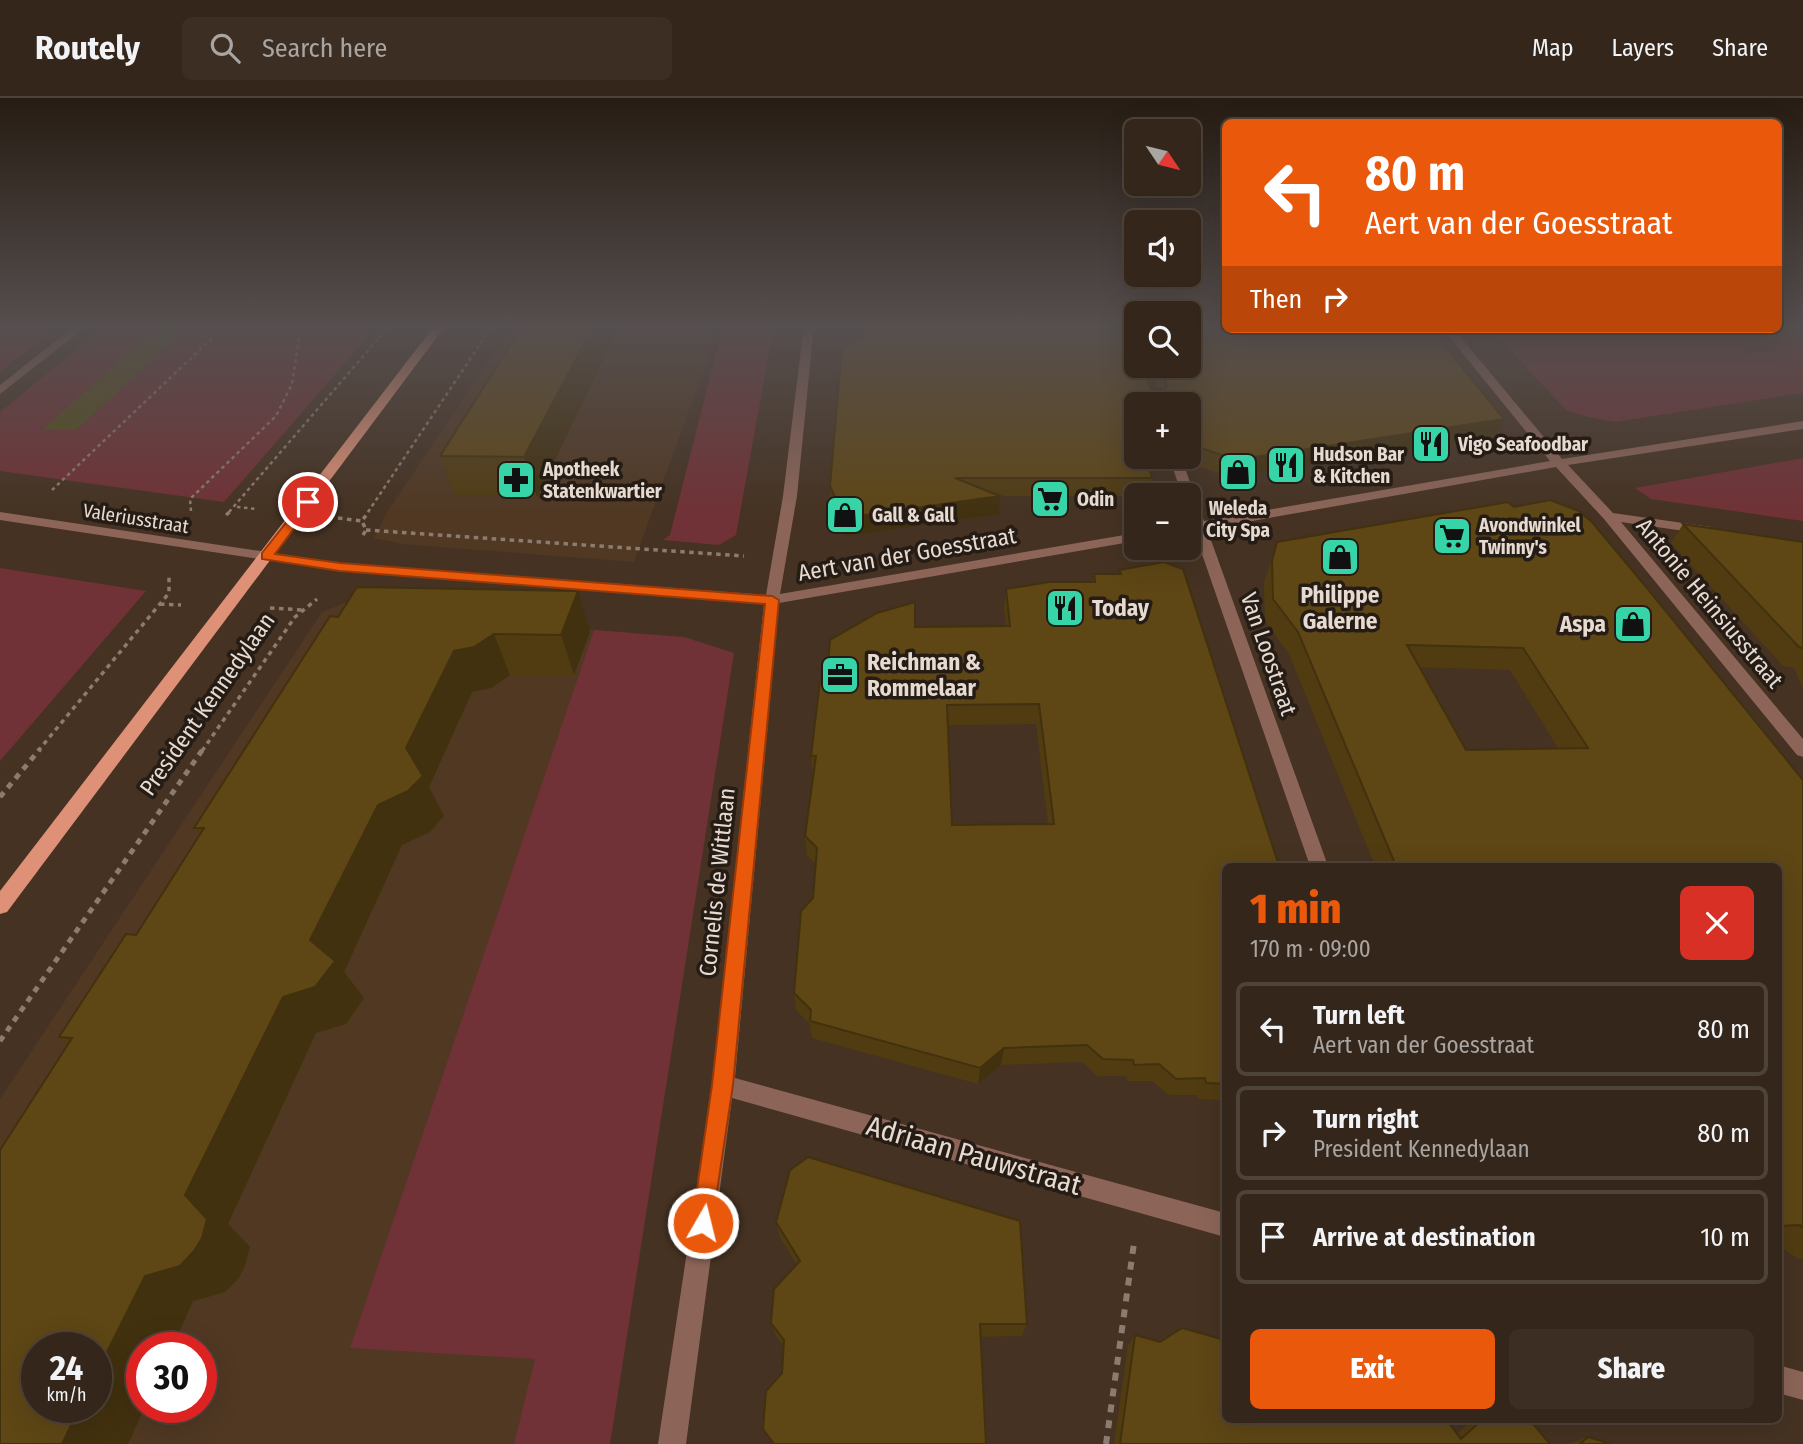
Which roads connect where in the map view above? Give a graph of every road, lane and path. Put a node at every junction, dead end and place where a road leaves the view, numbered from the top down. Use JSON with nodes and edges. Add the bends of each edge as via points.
{"nodes":[{"id":1,"x":161,"y":388,"type":"edge"},
{"id":2,"x":290,"y":388,"type":"edge"},
{"id":3,"x":394,"y":388,"type":"edge"},
{"id":4,"x":451,"y":388,"type":"edge"},
{"id":5,"x":803,"y":388,"type":"edge"},
{"id":6,"x":1497,"y":388,"type":"edge"},
{"id":7,"x":1803,"y":425,"type":"edge"},
{"id":8,"x":1559,"y":463,"type":"junction"},
{"id":9,"x":0,"y":516,"type":"edge"},
{"id":10,"x":1609,"y":516,"type":"junction"},
{"id":11,"x":21,"y":520,"type":"junction"},
{"id":12,"x":1201,"y":526,"type":"edge"},
{"id":13,"x":366,"y":530,"type":"junction"},
{"id":14,"x":1720,"y":532,"type":"edge"},
{"id":15,"x":1124,"y":539,"type":"edge"},
{"id":16,"x":171,"y":543,"type":"junction"},
{"id":17,"x":1201,"y":546,"type":"edge"},
{"id":18,"x":267,"y":556,"type":"junction"},
{"id":19,"x":779,"y":557,"type":"junction"},
{"id":20,"x":340,"y":567,"type":"junction"},
{"id":21,"x":772,"y":600,"type":"junction"},
{"id":22,"x":1803,"y":751,"type":"edge"},
{"id":23,"x":1317,"y":863,"type":"edge"},
{"id":24,"x":0,"y":906,"type":"edge"},
{"id":25,"x":0,"y":1041,"type":"edge"},
{"id":26,"x":723,"y":1085,"type":"junction"},
{"id":27,"x":1140,"y":1201,"type":"junction"},
{"id":28,"x":1222,"y":1224,"type":"edge"},
{"id":29,"x":1782,"y":1380,"type":"edge"},
{"id":30,"x":1803,"y":1386,"type":"edge"},
{"id":31,"x":671,"y":1444,"type":"edge"},
{"id":32,"x":1106,"y":1444,"type":"edge"}],
"edges":[{"from":1,"to":11,"type":"path"},
{"from":2,"to":16,"type":"path","via":[[276,416],[190,499],[192,521]]},
{"from":3,"to":18,"type":"main road","name":"President Kennedylaan"},
{"from":4,"to":13,"type":"path","name":"President Kennedylaan","via":[[362,521]]},
{"from":5,"to":19,"type":"street","name":"Cornelis de Wittlaan"},
{"from":6,"to":8,"type":"street","name":"Antonie Heinsiusstraat"},
{"from":7,"to":8,"type":"street"},
{"from":8,"to":10,"type":"street","name":"Antonie Heinsiusstraat"},
{"from":8,"to":12,"type":"street"},
{"from":9,"to":11,"type":"street","name":"Valeriusstraat"},
{"from":10,"to":14,"type":"street"},
{"from":10,"to":22,"type":"street","name":"Antonie Heinsiusstraat"},
{"from":11,"to":16,"type":"street","name":"Valeriusstraat"},
{"from":13,"to":19,"type":"path"},
{"from":13,"to":20,"type":"path","name":"President Kennedylaan"},
{"from":15,"to":21,"type":"street","name":"Aert van der Goesstraat"},
{"from":16,"to":18,"type":"street","name":"Valeriusstraat"},
{"from":17,"to":23,"type":"street","name":"Van Loostraat"},
{"from":18,"to":20,"type":"street","name":"Aert van der Goesstraat"},
{"from":18,"to":24,"type":"main road","name":"President Kennedylaan"},
{"from":19,"to":21,"type":"street","name":"Cornelis de Wittlaan"},
{"from":20,"to":21,"type":"street","name":"Aert van der Goesstraat"},
{"from":20,"to":25,"type":"path","name":"President Kennedylaan","via":[[315,602],[295,617]]},
{"from":21,"to":26,"type":"street","name":"Cornelis de Wittlaan"},
{"from":26,"to":27,"type":"street","name":"Adriaan Pauwstraat"},
{"from":26,"to":31,"type":"street","name":"Cornelis de Wittlaan"},
{"from":27,"to":28,"type":"street","name":"Adriaan Pauwstraat"},
{"from":27,"to":32,"type":"path"},
{"from":29,"to":30,"type":"street"}]}
